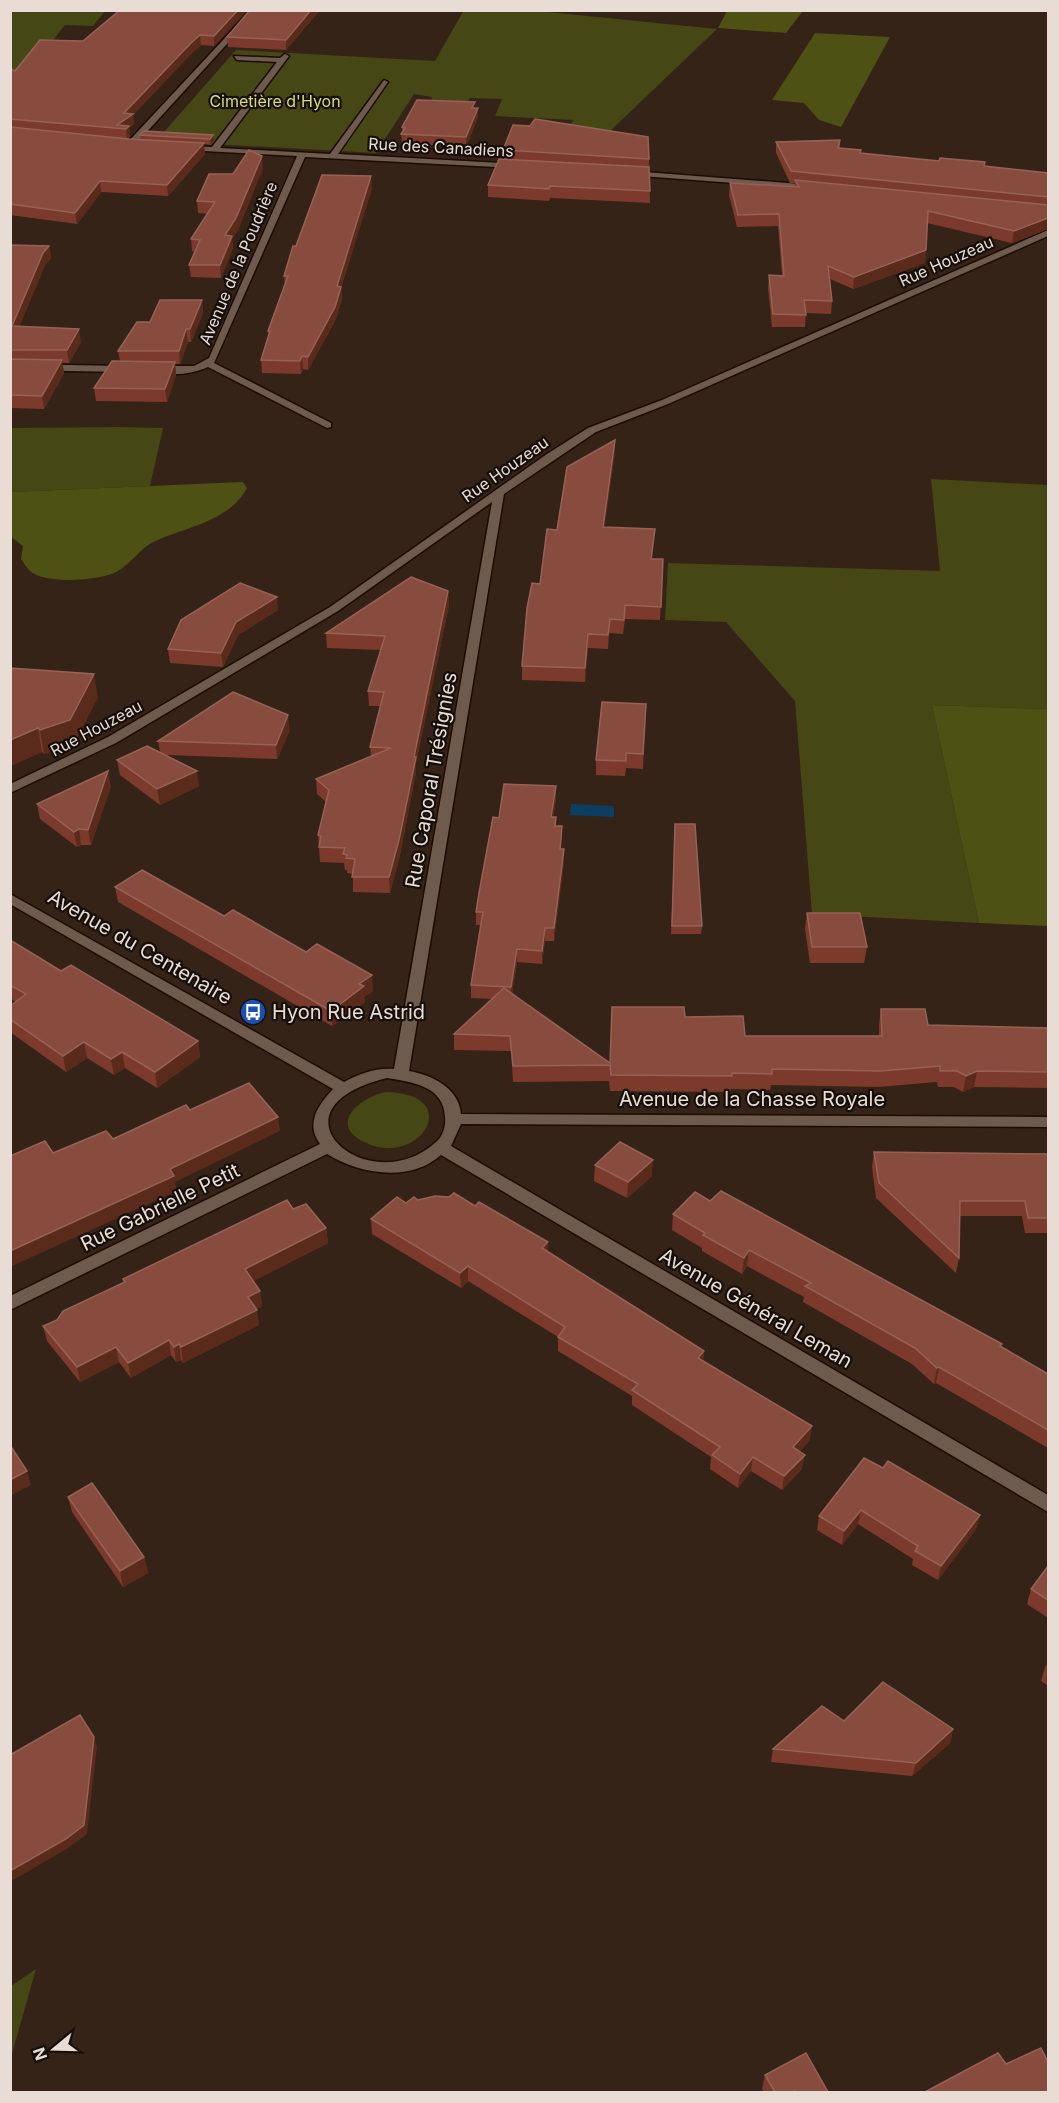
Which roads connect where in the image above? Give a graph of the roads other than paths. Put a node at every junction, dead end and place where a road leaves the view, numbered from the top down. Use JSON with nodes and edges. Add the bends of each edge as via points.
{"nodes":[{"id":1,"x":255,"y":10,"type":"edge"},
{"id":2,"x":237,"y":58,"type":"dead end"},
{"id":3,"x":384,"y":81,"type":"dead end"},
{"id":4,"x":120,"y":145,"type":"edge"},
{"id":5,"x":180,"y":148,"type":"edge"},
{"id":6,"x":214,"y":150,"type":"junction"},
{"id":7,"x":301,"y":156,"type":"junction"},
{"id":8,"x":332,"y":157,"type":"junction"},
{"id":9,"x":523,"y":167,"type":"edge"},
{"id":10,"x":617,"y":172,"type":"edge"},
{"id":11,"x":825,"y":189,"type":"edge"},
{"id":12,"x":1048,"y":233,"type":"edge"},
{"id":13,"x":209,"y":364,"type":"junction"},
{"id":14,"x":10,"y":367,"type":"edge"},
{"id":15,"x":138,"y":369,"type":"edge"},
{"id":16,"x":149,"y":369,"type":"edge"},
{"id":17,"x":327,"y":425,"type":"dead end"},
{"id":18,"x":499,"y":494,"type":"junction"},
{"id":19,"x":10,"y":789,"type":"edge"},
{"id":20,"x":10,"y":898,"type":"edge"},
{"id":21,"x":401,"y":1074,"type":"junction"},
{"id":22,"x":342,"y":1087,"type":"junction"},
{"id":23,"x":456,"y":1119,"type":"junction"},
{"id":24,"x":1048,"y":1122,"type":"edge"},
{"id":25,"x":328,"y":1148,"type":"junction"},
{"id":26,"x":442,"y":1148,"type":"junction"},
{"id":27,"x":10,"y":1304,"type":"edge"},
{"id":28,"x":1048,"y":1504,"type":"edge"}],
"edges":[{"from":1,"to":4,"type":"street","via":[[135,146]]},
{"from":2,"to":6,"type":"street","via":[[284,58]]},
{"from":3,"to":8,"type":"street"},
{"from":5,"to":6,"type":"street","name":"Rue des Canadiens"},
{"from":6,"to":7,"type":"street","name":"Rue des Canadiens"},
{"from":7,"to":8,"type":"street","name":"Rue des Canadiens"},
{"from":7,"to":13,"type":"street","name":"Avenue de la Poudrière"},
{"from":8,"to":9,"type":"street","name":"Rue des Canadiens"},
{"from":10,"to":11,"type":"street"},
{"from":12,"to":18,"type":"street","name":"Rue Houzeau","via":[[665,402],[592,430]]},
{"from":13,"to":16,"type":"street","name":"Avenue de la Poudrière","via":[[188,369]]},
{"from":13,"to":17,"type":"street"},
{"from":14,"to":15,"type":"street"},
{"from":18,"to":19,"type":"street","name":"Rue Houzeau","via":[[334,609],[112,740]]},
{"from":18,"to":21,"type":"street","name":"Rue Caporal Trésignies"},
{"from":20,"to":22,"type":"street","name":"Avenue du Centenaire"},
{"from":21,"to":22,"type":"street","via":[[373,1075]]},
{"from":21,"to":23,"type":"street","via":[[423,1079],[443,1091],[451,1101]]},
{"from":22,"to":25,"type":"street","via":[[326,1103],[321,1115],[321,1131]]},
{"from":23,"to":24,"type":"street","name":"Avenue de la Chasse Royale"},
{"from":23,"to":26,"type":"street"},
{"from":25,"to":26,"type":"street","via":[[361,1164],[379,1167],[409,1164]]},
{"from":25,"to":27,"type":"street","name":"Rue Gabrielle Petit"},
{"from":26,"to":28,"type":"street","name":"Avenue Général Leman"}]}
